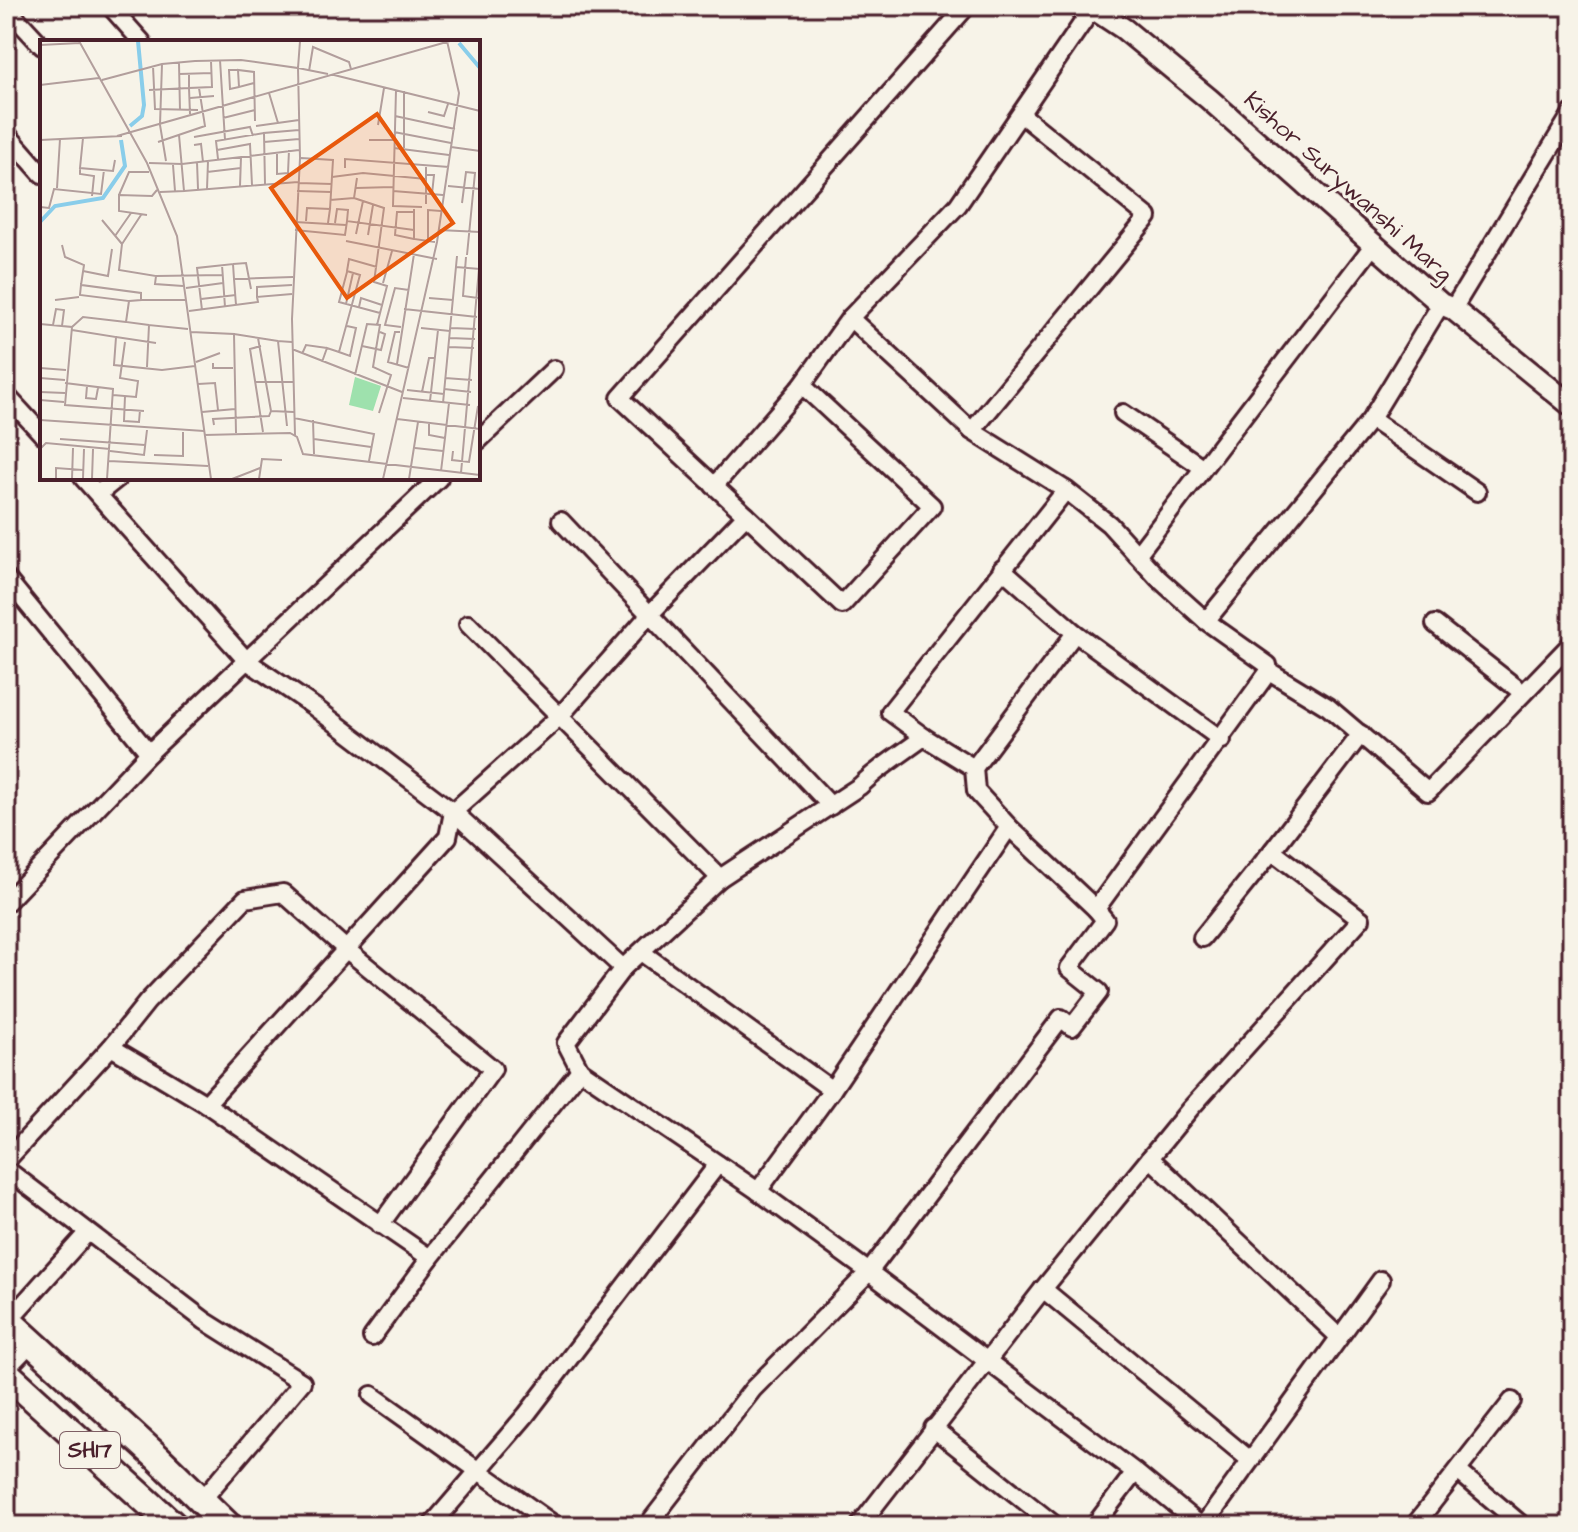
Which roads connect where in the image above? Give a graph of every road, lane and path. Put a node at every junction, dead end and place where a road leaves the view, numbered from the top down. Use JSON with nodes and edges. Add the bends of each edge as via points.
{"nodes":[{"id":1,"x":110,"y":6,"type":"edge"},
{"id":2,"x":967,"y":6,"type":"edge"},
{"id":3,"x":6,"y":7,"type":"edge"},
{"id":4,"x":1090,"y":7,"type":"edge"},
{"id":5,"x":140,"y":40,"type":"edge"},
{"id":6,"x":40,"y":44,"type":"edge"},
{"id":7,"x":1572,"y":113,"type":"edge"},
{"id":8,"x":1022,"y":115,"type":"junction"},
{"id":9,"x":6,"y":133,"type":"edge"},
{"id":10,"x":40,"y":172,"type":"edge"},
{"id":11,"x":1375,"y":243,"type":"junction"},
{"id":12,"x":1447,"y":306,"type":"junction"},
{"id":13,"x":850,"y":318,"type":"junction"},
{"id":14,"x":554,"y":369,"type":"dead end"},
{"id":15,"x":802,"y":385,"type":"junction"},
{"id":16,"x":6,"y":395,"type":"edge"},
{"id":17,"x":1572,"y":406,"type":"edge"},
{"id":18,"x":1123,"y":413,"type":"dead end"},
{"id":19,"x":1371,"y":419,"type":"junction"},
{"id":20,"x":972,"y":431,"type":"junction"},
{"id":21,"x":40,"y":432,"type":"edge"},
{"id":22,"x":480,"y":439,"type":"edge"},
{"id":23,"x":1202,"y":467,"type":"junction"},
{"id":24,"x":85,"y":480,"type":"edge"},
{"id":25,"x":116,"y":480,"type":"edge"},
{"id":26,"x":437,"y":480,"type":"edge"},
{"id":27,"x":714,"y":486,"type":"junction"},
{"id":28,"x":1066,"y":490,"type":"junction"},
{"id":29,"x":1477,"y":492,"type":"dead end"},
{"id":30,"x":98,"y":494,"type":"junction"},
{"id":31,"x":746,"y":515,"type":"junction"},
{"id":32,"x":561,"y":521,"type":"dead end"},
{"id":33,"x":1137,"y":555,"type":"junction"},
{"id":34,"x":1002,"y":569,"type":"junction"},
{"id":35,"x":6,"y":578,"type":"edge"},
{"id":36,"x":651,"y":613,"type":"junction"},
{"id":37,"x":1206,"y":621,"type":"junction"},
{"id":38,"x":468,"y":624,"type":"dead end"},
{"id":39,"x":1435,"y":624,"type":"dead end"},
{"id":40,"x":1075,"y":633,"type":"junction"},
{"id":41,"x":1572,"y":643,"type":"edge"},
{"id":42,"x":247,"y":661,"type":"junction"},
{"id":43,"x":1269,"y":671,"type":"junction"},
{"id":44,"x":1523,"y":693,"type":"junction"},
{"id":45,"x":560,"y":716,"type":"junction"},
{"id":46,"x":1361,"y":734,"type":"junction"},
{"id":47,"x":924,"y":737,"type":"junction"},
{"id":48,"x":1222,"y":740,"type":"junction"},
{"id":49,"x":149,"y":753,"type":"junction"},
{"id":50,"x":974,"y":768,"type":"junction"},
{"id":51,"x":831,"y":806,"type":"junction"},
{"id":52,"x":453,"y":812,"type":"junction"},
{"id":53,"x":1009,"y":827,"type":"junction"},
{"id":54,"x":1272,"y":851,"type":"junction"},
{"id":55,"x":720,"y":878,"type":"junction"},
{"id":56,"x":6,"y":903,"type":"edge"},
{"id":57,"x":1096,"y":909,"type":"junction"},
{"id":58,"x":1202,"y":938,"type":"dead end"},
{"id":59,"x":347,"y":950,"type":"junction"},
{"id":60,"x":641,"y":952,"type":"junction"},
{"id":61,"x":623,"y":968,"type":"junction"},
{"id":62,"x":111,"y":1047,"type":"junction"},
{"id":63,"x":580,"y":1070,"type":"junction"},
{"id":64,"x":832,"y":1090,"type":"junction"},
{"id":65,"x":206,"y":1104,"type":"junction"},
{"id":66,"x":1150,"y":1158,"type":"junction"},
{"id":67,"x":6,"y":1161,"type":"edge"},
{"id":68,"x":718,"y":1164,"type":"junction"},
{"id":69,"x":6,"y":1169,"type":"edge"},
{"id":70,"x":758,"y":1191,"type":"junction"},
{"id":71,"x":380,"y":1225,"type":"junction"},
{"id":72,"x":87,"y":1233,"type":"junction"},
{"id":73,"x":430,"y":1258,"type":"junction"},
{"id":74,"x":869,"y":1272,"type":"junction"},
{"id":75,"x":1381,"y":1280,"type":"dead end"},
{"id":76,"x":1043,"y":1289,"type":"junction"},
{"id":77,"x":7,"y":1320,"type":"edge"},
{"id":78,"x":372,"y":1337,"type":"dead end"},
{"id":79,"x":1339,"y":1337,"type":"junction"},
{"id":80,"x":32,"y":1342,"type":"junction"},
{"id":81,"x":986,"y":1361,"type":"junction"},
{"id":82,"x":6,"y":1371,"type":"edge"},
{"id":83,"x":372,"y":1395,"type":"dead end"},
{"id":84,"x":1512,"y":1401,"type":"dead end"},
{"id":85,"x":933,"y":1428,"type":"junction"},
{"id":86,"x":1250,"y":1460,"type":"junction"},
{"id":87,"x":477,"y":1472,"type":"junction"},
{"id":88,"x":1135,"y":1472,"type":"junction"},
{"id":89,"x":1459,"y":1472,"type":"junction"},
{"id":90,"x":202,"y":1500,"type":"junction"},
{"id":91,"x":436,"y":1524,"type":"edge"},
{"id":92,"x":174,"y":1526,"type":"edge"},
{"id":93,"x":228,"y":1526,"type":"edge"},
{"id":94,"x":556,"y":1526,"type":"edge"},
{"id":95,"x":647,"y":1526,"type":"edge"},
{"id":96,"x":859,"y":1526,"type":"edge"},
{"id":97,"x":1056,"y":1526,"type":"edge"},
{"id":98,"x":1094,"y":1526,"type":"edge"},
{"id":99,"x":1202,"y":1526,"type":"edge"},
{"id":100,"x":1414,"y":1526,"type":"edge"},
{"id":101,"x":1523,"y":1526,"type":"edge"}],
"edges":[{"from":1,"to":5,"type":"street"},
{"from":2,"to":27,"type":"street","via":[[620,398]]},
{"from":3,"to":6,"type":"street"},
{"from":4,"to":8,"type":"street"},
{"from":4,"to":11,"type":"street","name":"Kishor Surywanshi Marg","via":[[1209,99]]},
{"from":7,"to":12,"type":"street"},
{"from":8,"to":13,"type":"street","via":[[958,205]]},
{"from":8,"to":20,"type":"street","via":[[1148,217]]},
{"from":9,"to":10,"type":"street"},
{"from":11,"to":12,"type":"street","name":"Kishor Surywanshi Marg"},
{"from":11,"to":23,"type":"street"},
{"from":12,"to":17,"type":"street","name":"Kishor Surywanshi Marg"},
{"from":12,"to":19,"type":"street"},
{"from":13,"to":15,"type":"street"},
{"from":13,"to":20,"type":"street"},
{"from":14,"to":22,"type":"street"},
{"from":15,"to":27,"type":"street"},
{"from":15,"to":31,"type":"street","via":[[932,506],[842,605]]},
{"from":16,"to":21,"type":"street"},
{"from":18,"to":23,"type":"street"},
{"from":19,"to":29,"type":"street"},
{"from":19,"to":37,"type":"street"},
{"from":20,"to":28,"type":"street"},
{"from":23,"to":33,"type":"street"},
{"from":24,"to":30,"type":"street"},
{"from":25,"to":30,"type":"street"},
{"from":26,"to":42,"type":"street"},
{"from":27,"to":31,"type":"street"},
{"from":28,"to":33,"type":"street"},
{"from":28,"to":34,"type":"street"},
{"from":30,"to":42,"type":"street"},
{"from":31,"to":36,"type":"street"},
{"from":32,"to":36,"type":"street"},
{"from":33,"to":37,"type":"street"},
{"from":34,"to":40,"type":"street"},
{"from":34,"to":47,"type":"street","via":[[890,712]]},
{"from":35,"to":49,"type":"street"},
{"from":36,"to":45,"type":"street"},
{"from":36,"to":51,"type":"street"},
{"from":37,"to":43,"type":"street","via":[[1268,665]]},
{"from":38,"to":45,"type":"street"},
{"from":39,"to":44,"type":"street"},
{"from":40,"to":48,"type":"street"},
{"from":40,"to":50,"type":"street"},
{"from":41,"to":44,"type":"street"},
{"from":42,"to":49,"type":"street"},
{"from":42,"to":52,"type":"street"},
{"from":43,"to":46,"type":"street"},
{"from":43,"to":48,"type":"street"},
{"from":44,"to":46,"type":"street","via":[[1428,792]]},
{"from":45,"to":52,"type":"street"},
{"from":45,"to":55,"type":"street"},
{"from":46,"to":54,"type":"street"},
{"from":47,"to":50,"type":"street"},
{"from":47,"to":51,"type":"street"},
{"from":48,"to":57,"type":"street"},
{"from":49,"to":56,"type":"street"},
{"from":50,"to":53,"type":"street","via":[[976,791]]},
{"from":51,"to":55,"type":"street"},
{"from":52,"to":59,"type":"street","via":[[448,837]]},
{"from":52,"to":61,"type":"street"},
{"from":53,"to":57,"type":"street"},
{"from":53,"to":64,"type":"street"},
{"from":54,"to":58,"type":"street"},
{"from":54,"to":66,"type":"street","via":[[1361,919]]},
{"from":55,"to":60,"type":"street"},
{"from":57,"to":74,"type":"street","via":[[1105,920],[1069,968],[1099,992],[1072,1027],[1061,1018]]},
{"from":59,"to":62,"type":"street","via":[[283,893],[245,899]]},
{"from":59,"to":65,"type":"street"},
{"from":59,"to":71,"type":"street","via":[[493,1069]]},
{"from":60,"to":61,"type":"street"},
{"from":60,"to":64,"type":"street"},
{"from":61,"to":63,"type":"street","via":[[566,1043]]},
{"from":62,"to":65,"type":"street"},
{"from":62,"to":67,"type":"street"},
{"from":63,"to":68,"type":"street"},
{"from":63,"to":73,"type":"street"},
{"from":64,"to":70,"type":"street"},
{"from":65,"to":71,"type":"street"},
{"from":66,"to":76,"type":"street"},
{"from":66,"to":79,"type":"street"},
{"from":68,"to":70,"type":"street"},
{"from":68,"to":87,"type":"street"},
{"from":69,"to":72,"type":"street"},
{"from":70,"to":74,"type":"street"},
{"from":71,"to":73,"type":"street"},
{"from":72,"to":77,"type":"street"},
{"from":72,"to":90,"type":"street","via":[[205,1321],[302,1382]]},
{"from":73,"to":78,"type":"street"},
{"from":74,"to":81,"type":"street"},
{"from":74,"to":95,"type":"street","via":[[753,1389]]},
{"from":75,"to":79,"type":"street"},
{"from":76,"to":81,"type":"street"},
{"from":76,"to":86,"type":"street"},
{"from":77,"to":80,"type":"main road"},
{"from":79,"to":86,"type":"street"},
{"from":80,"to":82,"type":"street"},
{"from":80,"to":90,"type":"main road"},
{"from":81,"to":85,"type":"street"},
{"from":81,"to":88,"type":"street"},
{"from":82,"to":92,"type":"main road","number":"SH17"},
{"from":83,"to":87,"type":"street"},
{"from":84,"to":89,"type":"street"},
{"from":85,"to":96,"type":"street"},
{"from":85,"to":97,"type":"street"},
{"from":86,"to":99,"type":"street"},
{"from":87,"to":91,"type":"street"},
{"from":87,"to":94,"type":"street"},
{"from":88,"to":98,"type":"street"},
{"from":88,"to":99,"type":"street"},
{"from":89,"to":100,"type":"street"},
{"from":89,"to":101,"type":"street"},
{"from":90,"to":93,"type":"main road"}]}
